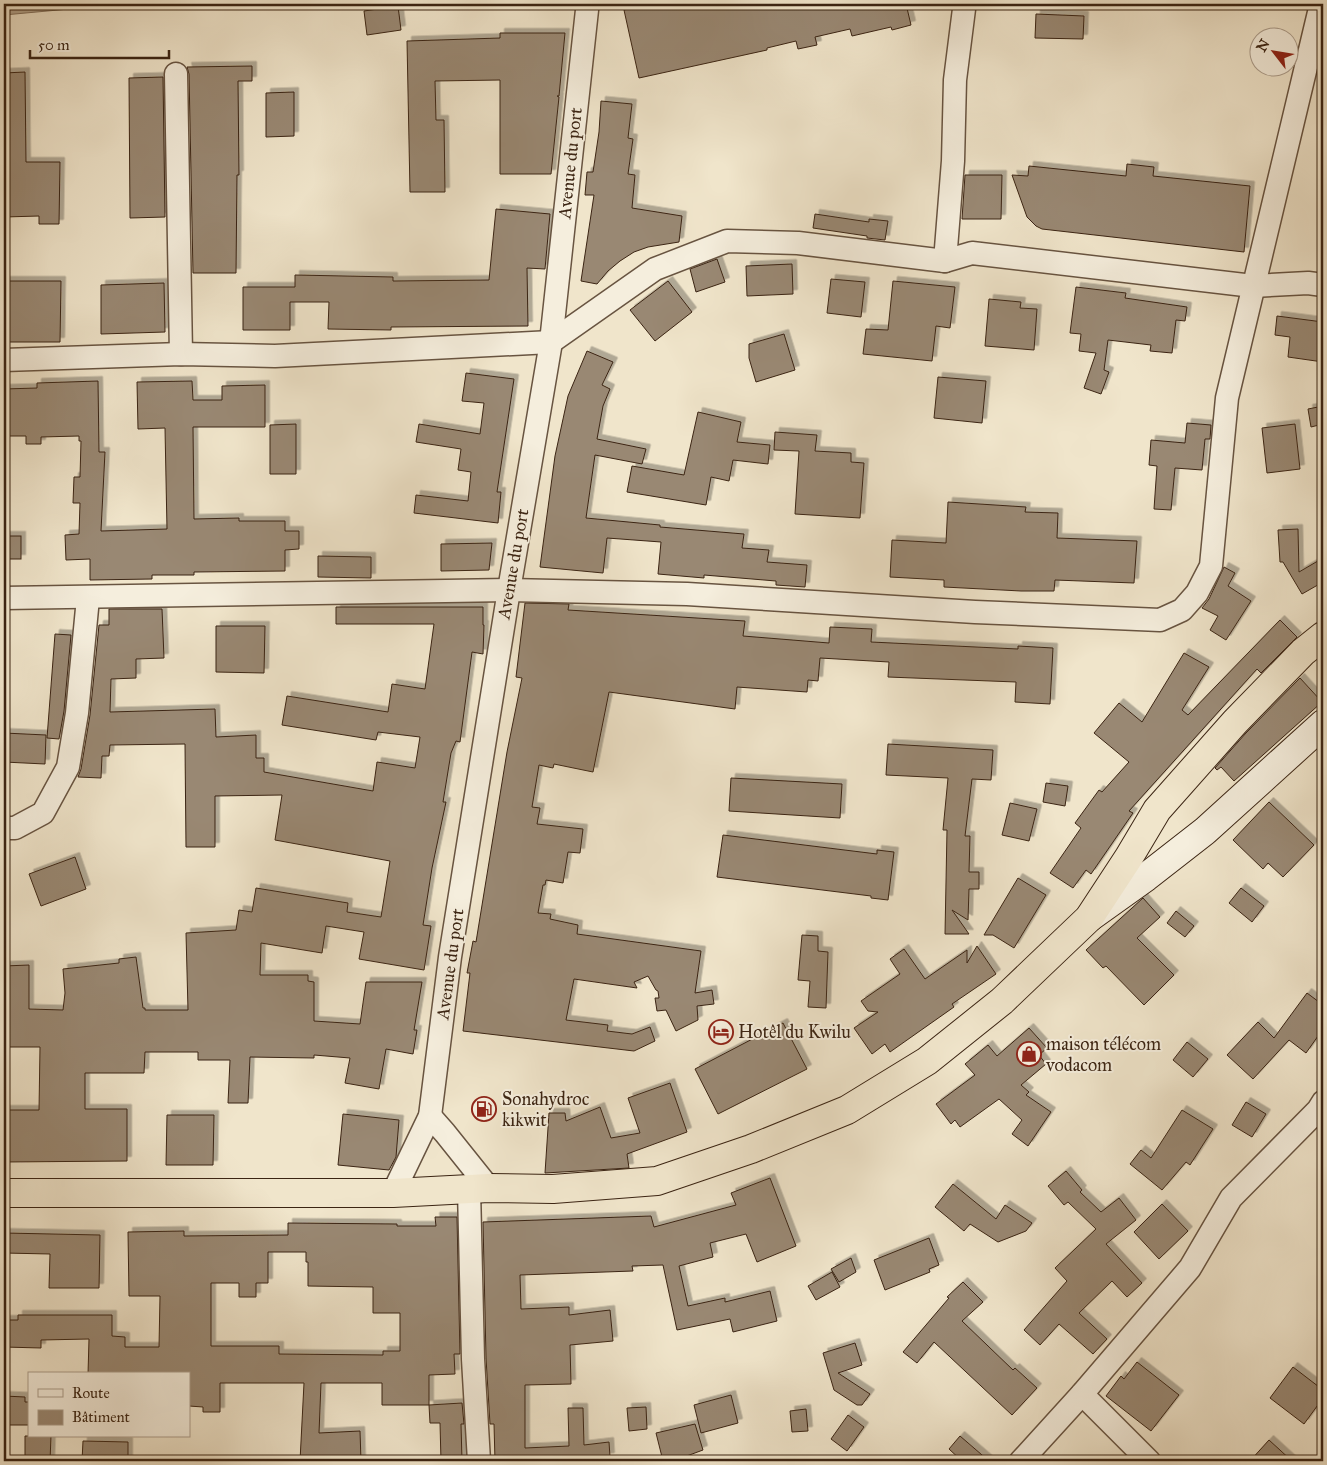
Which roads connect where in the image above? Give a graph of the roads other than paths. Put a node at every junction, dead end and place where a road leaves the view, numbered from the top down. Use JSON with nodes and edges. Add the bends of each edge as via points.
{"nodes":[{"id":1,"x":1321,"y":4,"type":"edge"},
{"id":2,"x":964,"y":9,"type":"dead end"},
{"id":3,"x":587,"y":10,"type":"dead end"},
{"id":4,"x":176,"y":74,"type":"dead end"},
{"id":5,"x":946,"y":261,"type":"junction"},
{"id":6,"x":1323,"y":285,"type":"edge"},
{"id":7,"x":1253,"y":286,"type":"junction"},
{"id":8,"x":551,"y":342,"type":"junction"},
{"id":9,"x":181,"y":354,"type":"junction"},
{"id":10,"x":4,"y":360,"type":"edge"},
{"id":11,"x":509,"y":590,"type":"junction"},
{"id":12,"x":4,"y":598,"type":"edge"},
{"id":13,"x":88,"y":598,"type":"junction"},
{"id":14,"x":1323,"y":636,"type":"edge"},
{"id":15,"x":1323,"y":724,"type":"edge"},
{"id":16,"x":4,"y":828,"type":"edge"},
{"id":17,"x":1089,"y":918,"type":"junction"},
{"id":18,"x":1323,"y":1102,"type":"edge"},
{"id":19,"x":430,"y":1116,"type":"junction"},
{"id":20,"x":479,"y":1188,"type":"junction"},
{"id":21,"x":4,"y":1193,"type":"edge"},
{"id":22,"x":393,"y":1193,"type":"junction"},
{"id":23,"x":1082,"y":1394,"type":"junction"},
{"id":24,"x":479,"y":1461,"type":"edge"},
{"id":25,"x":1021,"y":1461,"type":"edge"},
{"id":26,"x":1149,"y":1461,"type":"edge"}],
"edges":[{"from":1,"to":7,"type":"street"},
{"from":2,"to":5,"type":"street","via":[[955,80]]},
{"from":3,"to":8,"type":"street","name":"Avenue du port"},
{"from":4,"to":9,"type":"street"},
{"from":5,"to":7,"type":"street","via":[[972,253]]},
{"from":5,"to":8,"type":"street","via":[[798,243],[727,241],[655,269]]},
{"from":6,"to":7,"type":"street"},
{"from":7,"to":11,"type":"street","via":[[1227,398],[1211,566],[1198,593],[1182,610],[1160,620],[687,594]]},
{"from":8,"to":9,"type":"street","via":[[275,356]]},
{"from":8,"to":11,"type":"street","name":"Avenue du port"},
{"from":9,"to":10,"type":"street"},
{"from":11,"to":13,"type":"street"},
{"from":11,"to":19,"type":"street","name":"Avenue du port","via":[[450,957]]},
{"from":12,"to":13,"type":"street"},
{"from":13,"to":16,"type":"street","via":[[77,713],[68,767],[43,813],[15,828]]},
{"from":14,"to":17,"type":"highway","via":[[1255,701],[1156,810]]},
{"from":15,"to":17,"type":"main road","via":[[1205,831]]},
{"from":17,"to":20,"type":"highway","via":[[1002,1001],[927,1061],[847,1110],[657,1181],[554,1189]]},
{"from":18,"to":23,"type":"street","via":[[1231,1198],[1190,1268]]},
{"from":19,"to":20,"type":"street","via":[[446,1133]]},
{"from":19,"to":22,"type":"street","name":"Avenue du port"},
{"from":20,"to":22,"type":"highway"},
{"from":20,"to":24,"type":"street","via":[[473,1359]]},
{"from":21,"to":22,"type":"highway"},
{"from":23,"to":25,"type":"street"},
{"from":23,"to":26,"type":"street"}]}
